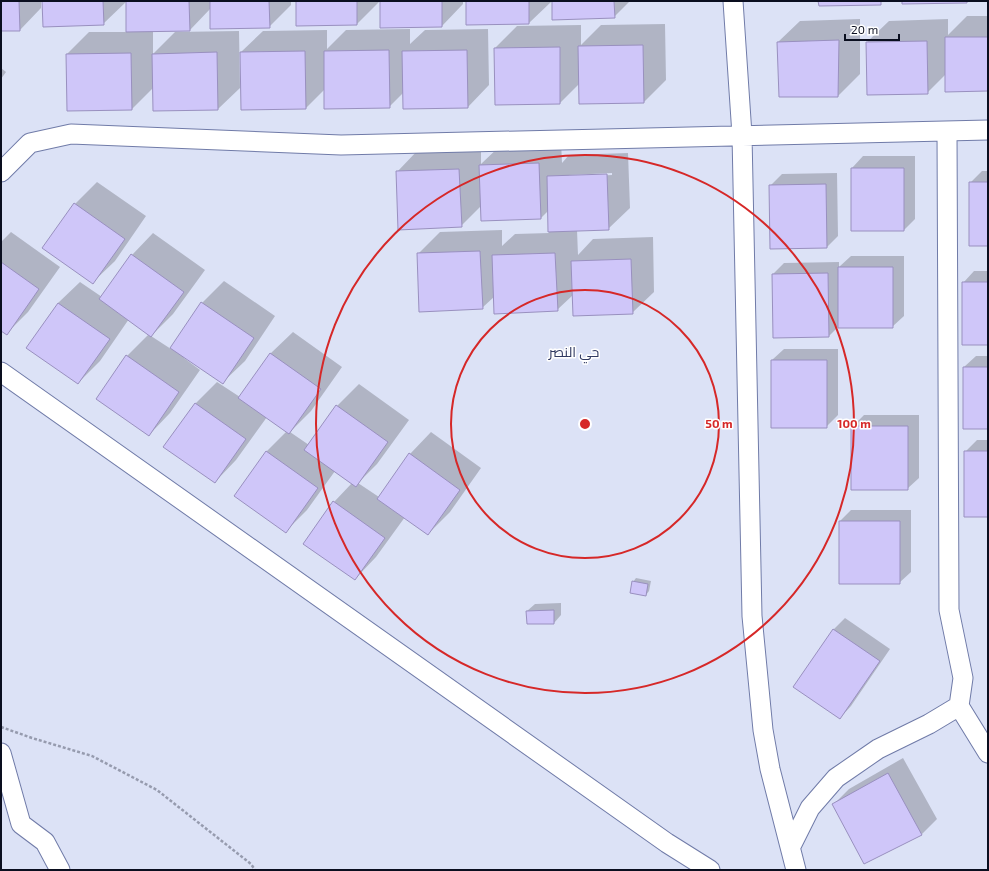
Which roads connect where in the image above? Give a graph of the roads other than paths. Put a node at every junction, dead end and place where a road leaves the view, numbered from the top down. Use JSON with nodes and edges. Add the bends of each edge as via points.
{"nodes":[{"id":1,"x":733,"y":1,"type":"edge"},
{"id":2,"x":988,"y":130,"type":"edge"},
{"id":3,"x":947,"y":131,"type":"junction"},
{"id":4,"x":742,"y":135,"type":"junction"},
{"id":5,"x":1,"y":172,"type":"edge"},
{"id":6,"x":1,"y":372,"type":"edge"},
{"id":7,"x":959,"y":706,"type":"junction"},
{"id":8,"x":1,"y":753,"type":"edge"},
{"id":9,"x":988,"y":753,"type":"edge"},
{"id":10,"x":791,"y":846,"type":"junction"},
{"id":11,"x":60,"y":870,"type":"edge"},
{"id":12,"x":710,"y":870,"type":"edge"},
{"id":13,"x":796,"y":870,"type":"edge"}],
"edges":[{"from":1,"to":4,"type":"street"},
{"from":2,"to":3,"type":"street"},
{"from":3,"to":4,"type":"street"},
{"from":3,"to":7,"type":"street","via":[[949,610],[963,678]]},
{"from":4,"to":5,"type":"street","via":[[341,145],[72,134],[30,143]]},
{"from":4,"to":10,"type":"street","via":[[752,616],[763,730],[770,769]]},
{"from":6,"to":12,"type":"street","via":[[667,843]]},
{"from":7,"to":9,"type":"street"},
{"from":7,"to":10,"type":"street","via":[[878,749],[836,778],[810,808]]},
{"from":8,"to":11,"type":"street","via":[[21,824],[45,842]]},
{"from":10,"to":13,"type":"street"}]}
